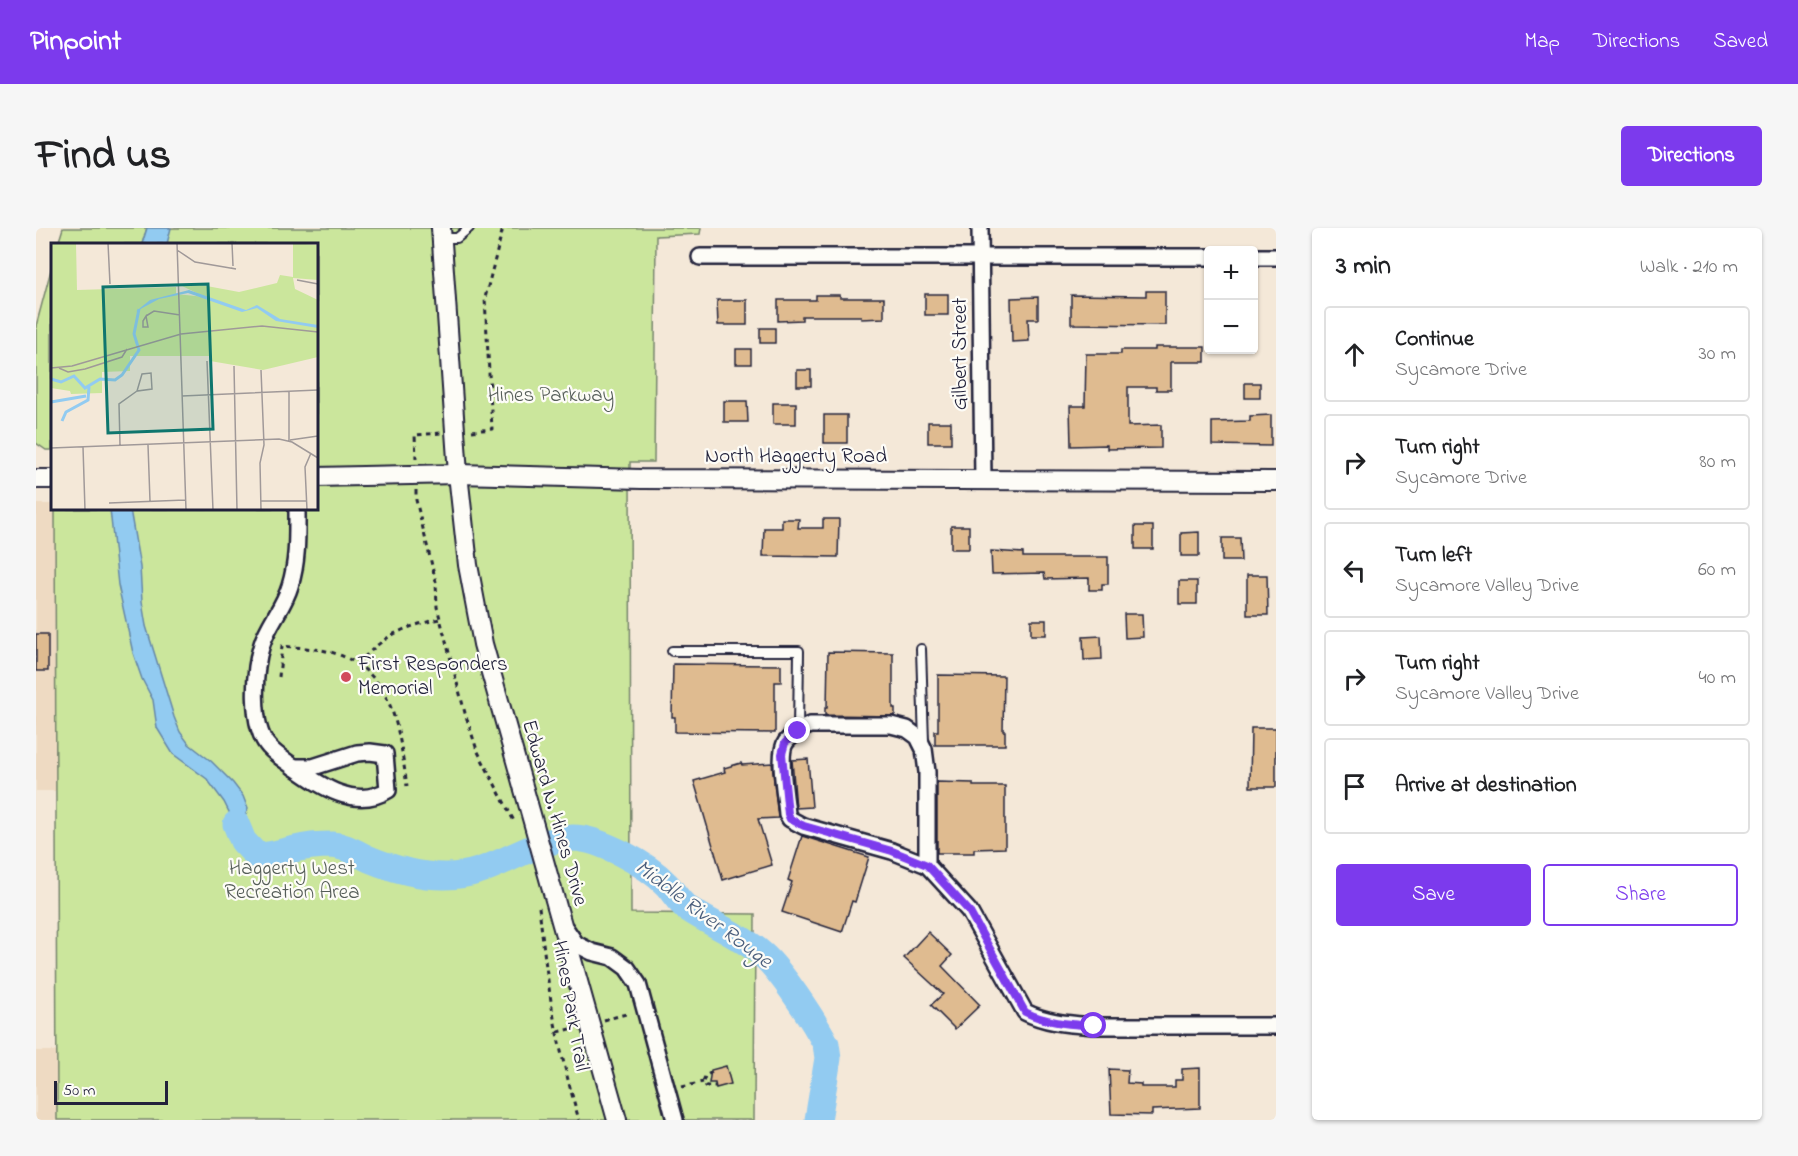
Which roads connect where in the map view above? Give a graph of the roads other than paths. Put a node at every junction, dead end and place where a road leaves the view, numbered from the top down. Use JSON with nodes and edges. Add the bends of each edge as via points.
{"nodes":[{"id":1,"x":469,"y":228,"type":"edge"},
{"id":2,"x":980,"y":228,"type":"edge"},
{"id":3,"x":441,"y":233,"type":"edge"},
{"id":4,"x":700,"y":257,"type":"dead end"},
{"id":5,"x":1204,"y":257,"type":"edge"},
{"id":6,"x":1258,"y":257,"type":"edge"},
{"id":7,"x":1276,"y":257,"type":"edge"},
{"id":8,"x":981,"y":258,"type":"junction"},
{"id":9,"x":458,"y":474,"type":"junction"},
{"id":10,"x":318,"y":477,"type":"edge"},
{"id":11,"x":982,"y":480,"type":"junction"},
{"id":12,"x":1276,"y":481,"type":"edge"},
{"id":13,"x":297,"y":510,"type":"edge"},
{"id":14,"x":921,"y":649,"type":"dead end"},
{"id":15,"x":672,"y":651,"type":"dead end"},
{"id":16,"x":798,"y":731,"type":"junction"},
{"id":17,"x":924,"y":749,"type":"junction"},
{"id":18,"x":294,"y":767,"type":"junction"},
{"id":19,"x":927,"y":865,"type":"junction"},
{"id":20,"x":562,"y":923,"type":"junction"},
{"id":21,"x":1276,"y":1026,"type":"edge"},
{"id":22,"x":618,"y":1120,"type":"edge"},
{"id":23,"x":675,"y":1120,"type":"edge"}],
"edges":[{"from":1,"to":3,"type":"lane","via":[[458,238]]},
{"from":2,"to":8,"type":"street","name":"Gilbert Street"},
{"from":3,"to":9,"type":"street","name":"Edward N. Hines Drive"},
{"from":4,"to":8,"type":"street"},
{"from":5,"to":8,"type":"street"},
{"from":6,"to":7,"type":"street"},
{"from":8,"to":11,"type":"street","name":"Gilbert Street"},
{"from":9,"to":10,"type":"street","name":"North Haggerty Road"},
{"from":9,"to":11,"type":"street","name":"North Haggerty Road"},
{"from":9,"to":20,"type":"street","name":"Edward N. Hines Drive","via":[[468,565],[483,644]]},
{"from":11,"to":12,"type":"street","name":"North Haggerty Road"},
{"from":13,"to":18,"type":"street","via":[[290,587],[262,644],[256,695],[256,712],[267,746]]},
{"from":14,"to":17,"type":"lane"},
{"from":15,"to":16,"type":"lane","via":[[798,651]]},
{"from":16,"to":17,"type":"street","via":[[810,725],[891,725],[918,737]]},
{"from":16,"to":19,"type":"street","via":[[785,743],[782,754],[790,819]]},
{"from":17,"to":19,"type":"street"},
{"from":18,"to":18,"type":"street","via":[[337,793],[377,796],[388,790],[385,753],[357,753],[312,767]]},
{"from":19,"to":21,"type":"street","via":[[969,911],[1025,1012],[1038,1018],[1094,1026]]},
{"from":20,"to":22,"type":"street","name":"Edward N. Hines Drive"},
{"from":20,"to":23,"type":"street","via":[[576,944],[612,957],[627,968],[638,984]]}]}
